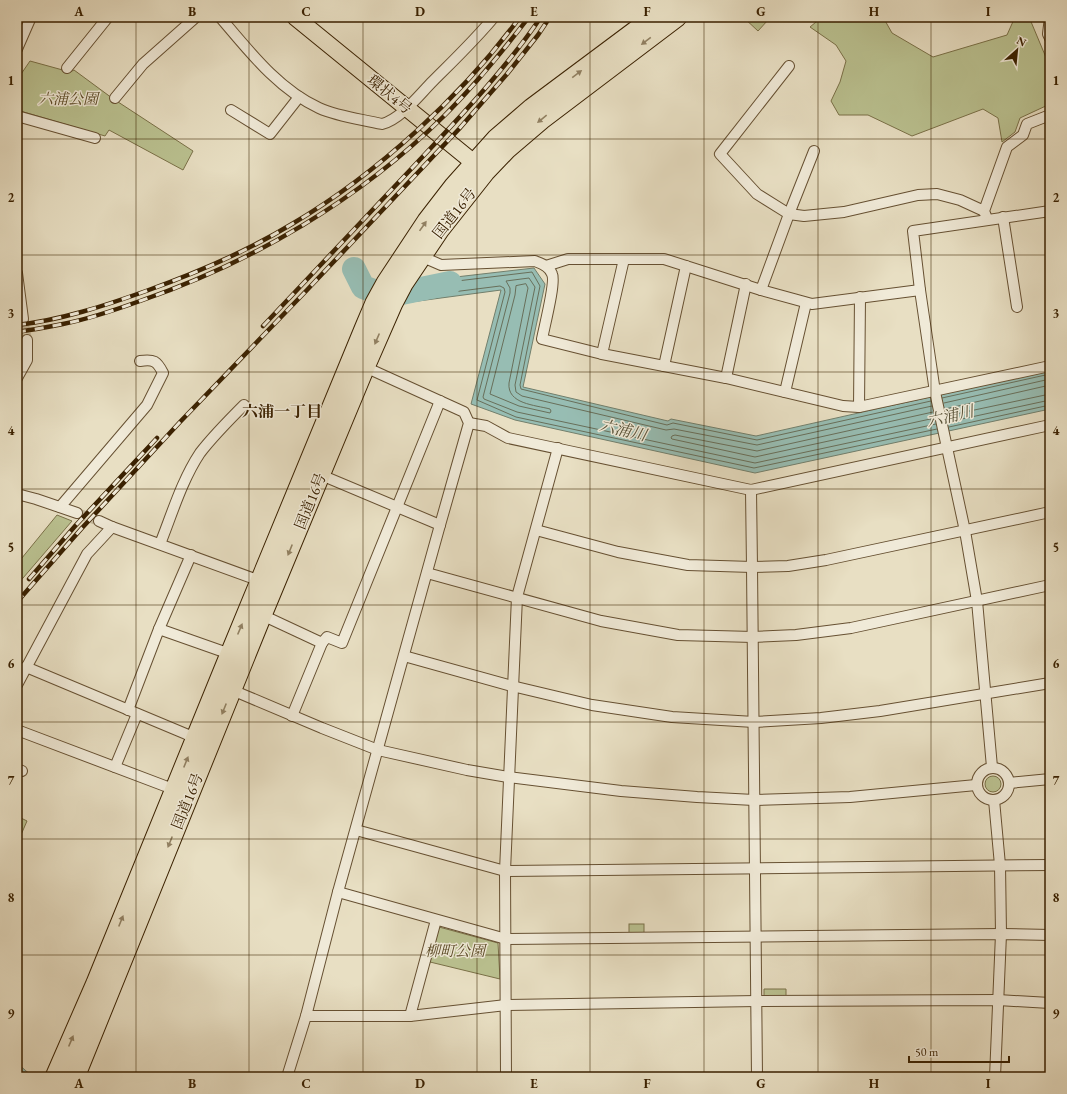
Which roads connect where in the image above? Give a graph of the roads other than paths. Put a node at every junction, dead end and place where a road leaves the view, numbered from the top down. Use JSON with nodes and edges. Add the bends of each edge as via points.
{"nodes":[{"id":1,"x":31,"y":17,"type":"edge"},
{"id":2,"x":108,"y":17,"type":"edge"},
{"id":3,"x":196,"y":17,"type":"edge"},
{"id":4,"x":220,"y":17,"type":"edge"},
{"id":5,"x":494,"y":17,"type":"edge"},
{"id":6,"x":654,"y":17,"type":"edge"},
{"id":7,"x":677,"y":17,"type":"edge"},
{"id":8,"x":1050,"y":17,"type":"edge"},
{"id":9,"x":298,"y":18,"type":"edge"},
{"id":10,"x":1050,"y":38,"type":"edge"},
{"id":11,"x":17,"y":49,"type":"edge"},
{"id":12,"x":789,"y":66,"type":"dead end"},
{"id":13,"x":67,"y":68,"type":"dead end"},
{"id":14,"x":299,"y":97,"type":"junction"},
{"id":15,"x":115,"y":98,"type":"dead end"},
{"id":16,"x":407,"y":108,"type":"junction"},
{"id":17,"x":231,"y":110,"type":"dead end"},
{"id":18,"x":1050,"y":115,"type":"edge"},
{"id":19,"x":17,"y":116,"type":"edge"},
{"id":20,"x":95,"y":138,"type":"dead end"},
{"id":21,"x":814,"y":151,"type":"dead end"},
{"id":22,"x":479,"y":168,"type":"junction"},
{"id":23,"x":1050,"y":211,"type":"edge"},
{"id":24,"x":789,"y":214,"type":"junction"},
{"id":25,"x":986,"y":215,"type":"junction"},
{"id":26,"x":1003,"y":217,"type":"junction"},
{"id":27,"x":414,"y":253,"type":"junction"},
{"id":28,"x":624,"y":259,"type":"junction"},
{"id":29,"x":546,"y":266,"type":"junction"},
{"id":30,"x":686,"y":266,"type":"junction"},
{"id":31,"x":17,"y":273,"type":"edge"},
{"id":32,"x":746,"y":284,"type":"junction"},
{"id":33,"x":761,"y":290,"type":"junction"},
{"id":34,"x":920,"y":290,"type":"junction"},
{"id":35,"x":860,"y":297,"type":"junction"},
{"id":36,"x":384,"y":303,"type":"junction"},
{"id":37,"x":806,"y":303,"type":"junction"},
{"id":38,"x":1017,"y":307,"type":"dead end"},
{"id":39,"x":23,"y":318,"type":"tunnel mouth"},
{"id":40,"x":27,"y":340,"type":"tunnel mouth"},
{"id":41,"x":602,"y":354,"type":"junction"},
{"id":42,"x":140,"y":361,"type":"dead end"},
{"id":43,"x":664,"y":366,"type":"junction"},
{"id":44,"x":1050,"y":366,"type":"edge"},
{"id":45,"x":365,"y":367,"type":"junction"},
{"id":46,"x":17,"y":378,"type":"edge"},
{"id":47,"x":726,"y":378,"type":"junction"},
{"id":48,"x":785,"y":392,"type":"junction"},
{"id":49,"x":935,"y":395,"type":"junction"},
{"id":50,"x":440,"y":401,"type":"junction"},
{"id":51,"x":244,"y":405,"type":"dead end"},
{"id":52,"x":859,"y":407,"type":"junction"},
{"id":53,"x":469,"y":423,"type":"junction"},
{"id":54,"x":1050,"y":425,"type":"edge"},
{"id":55,"x":947,"y":447,"type":"junction"},
{"id":56,"x":558,"y":448,"type":"junction"},
{"id":57,"x":321,"y":475,"type":"junction"},
{"id":58,"x":751,"y":490,"type":"junction"},
{"id":59,"x":17,"y":494,"type":"edge"},
{"id":60,"x":60,"y":507,"type":"junction"},
{"id":61,"x":397,"y":508,"type":"junction"},
{"id":62,"x":1050,"y":512,"type":"edge"},
{"id":63,"x":77,"y":513,"type":"tunnel mouth"},
{"id":64,"x":99,"y":521,"type":"tunnel mouth"},
{"id":65,"x":440,"y":525,"type":"junction"},
{"id":66,"x":112,"y":527,"type":"junction"},
{"id":67,"x":536,"y":530,"type":"junction"},
{"id":68,"x":965,"y":531,"type":"junction"},
{"id":69,"x":160,"y":544,"type":"junction"},
{"id":70,"x":191,"y":555,"type":"junction"},
{"id":71,"x":752,"y":567,"type":"junction"},
{"id":72,"x":426,"y":573,"type":"junction"},
{"id":73,"x":267,"y":583,"type":"junction"},
{"id":74,"x":1050,"y":585,"type":"edge"},
{"id":75,"x":517,"y":597,"type":"junction"},
{"id":76,"x":977,"y":601,"type":"junction"},
{"id":77,"x":262,"y":615,"type":"junction"},
{"id":78,"x":159,"y":629,"type":"junction"},
{"id":79,"x":753,"y":637,"type":"junction"},
{"id":80,"x":322,"y":643,"type":"junction"},
{"id":81,"x":230,"y":654,"type":"junction"},
{"id":82,"x":404,"y":656,"type":"junction"},
{"id":83,"x":26,"y":667,"type":"junction"},
{"id":84,"x":1050,"y":683,"type":"edge"},
{"id":85,"x":17,"y":685,"type":"edge"},
{"id":86,"x":512,"y":686,"type":"junction"},
{"id":87,"x":232,"y":690,"type":"junction"},
{"id":88,"x":985,"y":693,"type":"junction"},
{"id":89,"x":128,"y":710,"type":"junction"},
{"id":90,"x":137,"y":714,"type":"junction"},
{"id":91,"x":292,"y":716,"type":"junction"},
{"id":92,"x":754,"y":722,"type":"junction"},
{"id":93,"x":17,"y":730,"type":"edge"},
{"id":94,"x":196,"y":739,"type":"junction"},
{"id":95,"x":378,"y":750,"type":"junction"},
{"id":96,"x":115,"y":767,"type":"junction"},
{"id":97,"x":992,"y":767,"type":"junction"},
{"id":98,"x":508,"y":777,"type":"junction"},
{"id":99,"x":1050,"y":779,"type":"edge"},
{"id":100,"x":1009,"y":783,"type":"junction"},
{"id":101,"x":976,"y":785,"type":"junction"},
{"id":102,"x":175,"y":789,"type":"junction"},
{"id":103,"x":754,"y":800,"type":"junction"},
{"id":104,"x":994,"y":800,"type":"junction"},
{"id":105,"x":356,"y":830,"type":"junction"},
{"id":106,"x":1000,"y":865,"type":"junction"},
{"id":107,"x":1050,"y":865,"type":"edge"},
{"id":108,"x":755,"y":868,"type":"junction"},
{"id":109,"x":506,"y":871,"type":"junction"},
{"id":110,"x":338,"y":892,"type":"junction"},
{"id":111,"x":436,"y":920,"type":"junction"},
{"id":112,"x":1001,"y":934,"type":"junction"},
{"id":113,"x":1050,"y":935,"type":"edge"},
{"id":114,"x":756,"y":936,"type":"junction"},
{"id":115,"x":506,"y":940,"type":"junction"},
{"id":116,"x":998,"y":1000,"type":"junction"},
{"id":117,"x":757,"y":1001,"type":"junction"},
{"id":118,"x":1050,"y":1003,"type":"edge"},
{"id":119,"x":506,"y":1005,"type":"junction"},
{"id":120,"x":306,"y":1016,"type":"junction"},
{"id":121,"x":410,"y":1016,"type":"junction"},
{"id":122,"x":56,"y":1077,"type":"edge"},
{"id":123,"x":75,"y":1077,"type":"edge"},
{"id":124,"x":287,"y":1077,"type":"edge"},
{"id":125,"x":506,"y":1077,"type":"edge"},
{"id":126,"x":757,"y":1077,"type":"edge"},
{"id":127,"x":995,"y":1077,"type":"edge"}],
"edges":[{"from":1,"to":11,"type":"street"},
{"from":2,"to":13,"type":"street"},
{"from":3,"to":15,"type":"street","via":[[143,64]]},
{"from":4,"to":14,"type":"street","via":[[270,73]]},
{"from":5,"to":16,"type":"street"},
{"from":22,"to":6,"type":"highway","name":"国道16号","one_way":true,"via":[[496,139],[532,108]]},
{"from":7,"to":22,"type":"highway","name":"国道16号","one_way":true,"via":[[541,120],[507,150]]},
{"from":8,"to":10,"type":"street"},
{"from":9,"to":16,"type":"main road","name":"環状4号"},
{"from":12,"to":24,"type":"street","via":[[720,154],[756,194]]},
{"from":14,"to":16,"type":"street","via":[[339,115],[382,124]]},
{"from":14,"to":17,"type":"street","via":[[270,134]]},
{"from":16,"to":22,"type":"main road","name":"環状4号"},
{"from":18,"to":25,"type":"street","via":[[1027,124],[1023,135],[1007,147]]},
{"from":19,"to":20,"type":"street"},
{"from":21,"to":24,"type":"street"},
{"from":22,"to":27,"type":"highway","name":"国道16号","via":[[427,221]]},
{"from":23,"to":26,"type":"street"},
{"from":24,"to":25,"type":"street","via":[[804,216],[844,212],[918,195],[937,194],[960,200]]},
{"from":24,"to":33,"type":"street"},
{"from":25,"to":26,"type":"street"},
{"from":25,"to":34,"type":"street","via":[[913,231]]},
{"from":26,"to":38,"type":"street"},
{"from":27,"to":29,"type":"street","via":[[441,266],[535,261]]},
{"from":27,"to":36,"type":"highway","name":"国道16号"},
{"from":28,"to":29,"type":"street","via":[[568,259]]},
{"from":28,"to":30,"type":"street","via":[[664,259]]},
{"from":28,"to":41,"type":"street"},
{"from":29,"to":41,"type":"street","via":[[553,274],[553,284],[542,339]]},
{"from":30,"to":32,"type":"street"},
{"from":30,"to":43,"type":"street"},
{"from":31,"to":39,"type":"street"},
{"from":32,"to":33,"type":"street"},
{"from":32,"to":47,"type":"street"},
{"from":33,"to":37,"type":"street"},
{"from":34,"to":35,"type":"street"},
{"from":34,"to":49,"type":"street"},
{"from":35,"to":37,"type":"street"},
{"from":35,"to":52,"type":"street"},
{"from":36,"to":45,"type":"highway","name":"国道16号","one_way":true},
{"from":36,"to":73,"type":"highway","name":"国道16号"},
{"from":37,"to":48,"type":"street"},
{"from":40,"to":46,"type":"street","via":[[28,360]]},
{"from":41,"to":43,"type":"street"},
{"from":42,"to":60,"type":"street","via":[[150,360],[158,364],[163,373],[147,405]]},
{"from":43,"to":47,"type":"street"},
{"from":44,"to":49,"type":"street"},
{"from":45,"to":50,"type":"street"},
{"from":45,"to":57,"type":"highway","name":"国道16号"},
{"from":47,"to":48,"type":"street"},
{"from":48,"to":52,"type":"street","via":[[843,406]]},
{"from":49,"to":52,"type":"street"},
{"from":49,"to":55,"type":"street"},
{"from":50,"to":53,"type":"street","via":[[464,412]]},
{"from":50,"to":61,"type":"street"},
{"from":51,"to":69,"type":"street","via":[[200,453],[187,477]]},
{"from":53,"to":56,"type":"street","via":[[486,426],[508,438]]},
{"from":53,"to":65,"type":"street"},
{"from":54,"to":55,"type":"street"},
{"from":55,"to":58,"type":"street"},
{"from":55,"to":68,"type":"street"},
{"from":56,"to":58,"type":"street"},
{"from":56,"to":67,"type":"street"},
{"from":57,"to":61,"type":"street"},
{"from":57,"to":73,"type":"highway","name":"国道16号","one_way":true},
{"from":58,"to":71,"type":"street"},
{"from":59,"to":60,"type":"street"},
{"from":60,"to":63,"type":"street"},
{"from":61,"to":65,"type":"street"},
{"from":61,"to":80,"type":"street","via":[[342,643],[327,637]]},
{"from":62,"to":68,"type":"street"},
{"from":64,"to":66,"type":"street"},
{"from":65,"to":72,"type":"street"},
{"from":66,"to":69,"type":"street"},
{"from":66,"to":83,"type":"street","via":[[87,554]]},
{"from":67,"to":71,"type":"street","via":[[618,552],[688,565]]},
{"from":67,"to":75,"type":"street"},
{"from":68,"to":71,"type":"street","via":[[826,560],[788,566]]},
{"from":68,"to":76,"type":"street"},
{"from":69,"to":70,"type":"street"},
{"from":70,"to":73,"type":"street"},
{"from":70,"to":78,"type":"street"},
{"from":71,"to":79,"type":"street"},
{"from":72,"to":75,"type":"street"},
{"from":72,"to":82,"type":"street"},
{"from":73,"to":77,"type":"highway","name":"国道16号"},
{"from":81,"to":73,"type":"highway","name":"国道16号","one_way":true},
{"from":74,"to":76,"type":"street"},
{"from":75,"to":79,"type":"street","via":[[600,621],[670,634]]},
{"from":75,"to":86,"type":"street"},
{"from":76,"to":79,"type":"street","via":[[851,628]]},
{"from":76,"to":88,"type":"street"},
{"from":77,"to":80,"type":"street"},
{"from":77,"to":87,"type":"highway","name":"国道16号"},
{"from":78,"to":81,"type":"street"},
{"from":78,"to":89,"type":"street"},
{"from":79,"to":92,"type":"street"},
{"from":80,"to":91,"type":"street"},
{"from":81,"to":94,"type":"highway","name":"国道16号"},
{"from":82,"to":86,"type":"street"},
{"from":82,"to":95,"type":"street"},
{"from":83,"to":85,"type":"street"},
{"from":83,"to":89,"type":"street"},
{"from":84,"to":88,"type":"street"},
{"from":86,"to":92,"type":"street","via":[[592,705],[672,717]]},
{"from":86,"to":98,"type":"street"},
{"from":87,"to":91,"type":"street"},
{"from":87,"to":123,"type":"highway","name":"国道16号","one_way":true},
{"from":88,"to":92,"type":"street","via":[[880,711]]},
{"from":88,"to":97,"type":"street"},
{"from":89,"to":90,"type":"street"},
{"from":90,"to":94,"type":"street"},
{"from":90,"to":96,"type":"street"},
{"from":91,"to":95,"type":"street"},
{"from":92,"to":103,"type":"street"},
{"from":93,"to":96,"type":"street"},
{"from":102,"to":94,"type":"highway","name":"国道16号","one_way":true},
{"from":95,"to":98,"type":"street"},
{"from":95,"to":105,"type":"street"},
{"from":96,"to":102,"type":"street"},
{"from":97,"to":100,"type":"street","via":[[1002,770]]},
{"from":97,"to":101,"type":"street","via":[[979,775]]},
{"from":98,"to":103,"type":"street","via":[[621,791]]},
{"from":98,"to":109,"type":"street"},
{"from":99,"to":100,"type":"street"},
{"from":100,"to":104,"type":"street","via":[[1007,793]]},
{"from":101,"to":103,"type":"street","via":[[850,797]]},
{"from":101,"to":104,"type":"street","via":[[980,794]]},
{"from":122,"to":102,"type":"highway","name":"国道16号","one_way":true},
{"from":103,"to":108,"type":"street"},
{"from":104,"to":106,"type":"street"},
{"from":105,"to":109,"type":"street"},
{"from":105,"to":110,"type":"street"},
{"from":106,"to":107,"type":"street"},
{"from":106,"to":108,"type":"street"},
{"from":106,"to":112,"type":"street"},
{"from":108,"to":109,"type":"street"},
{"from":108,"to":114,"type":"street"},
{"from":109,"to":115,"type":"street"},
{"from":110,"to":111,"type":"street"},
{"from":110,"to":120,"type":"street"},
{"from":111,"to":115,"type":"street"},
{"from":111,"to":121,"type":"street"},
{"from":112,"to":113,"type":"street"},
{"from":112,"to":114,"type":"street"},
{"from":112,"to":116,"type":"street"},
{"from":114,"to":115,"type":"street"},
{"from":114,"to":117,"type":"street"},
{"from":115,"to":119,"type":"street"},
{"from":116,"to":117,"type":"street"},
{"from":116,"to":118,"type":"street"},
{"from":116,"to":127,"type":"street"},
{"from":117,"to":119,"type":"street"},
{"from":117,"to":126,"type":"street"},
{"from":119,"to":121,"type":"street"},
{"from":119,"to":125,"type":"street"},
{"from":120,"to":121,"type":"street"},
{"from":120,"to":124,"type":"street"}]}
